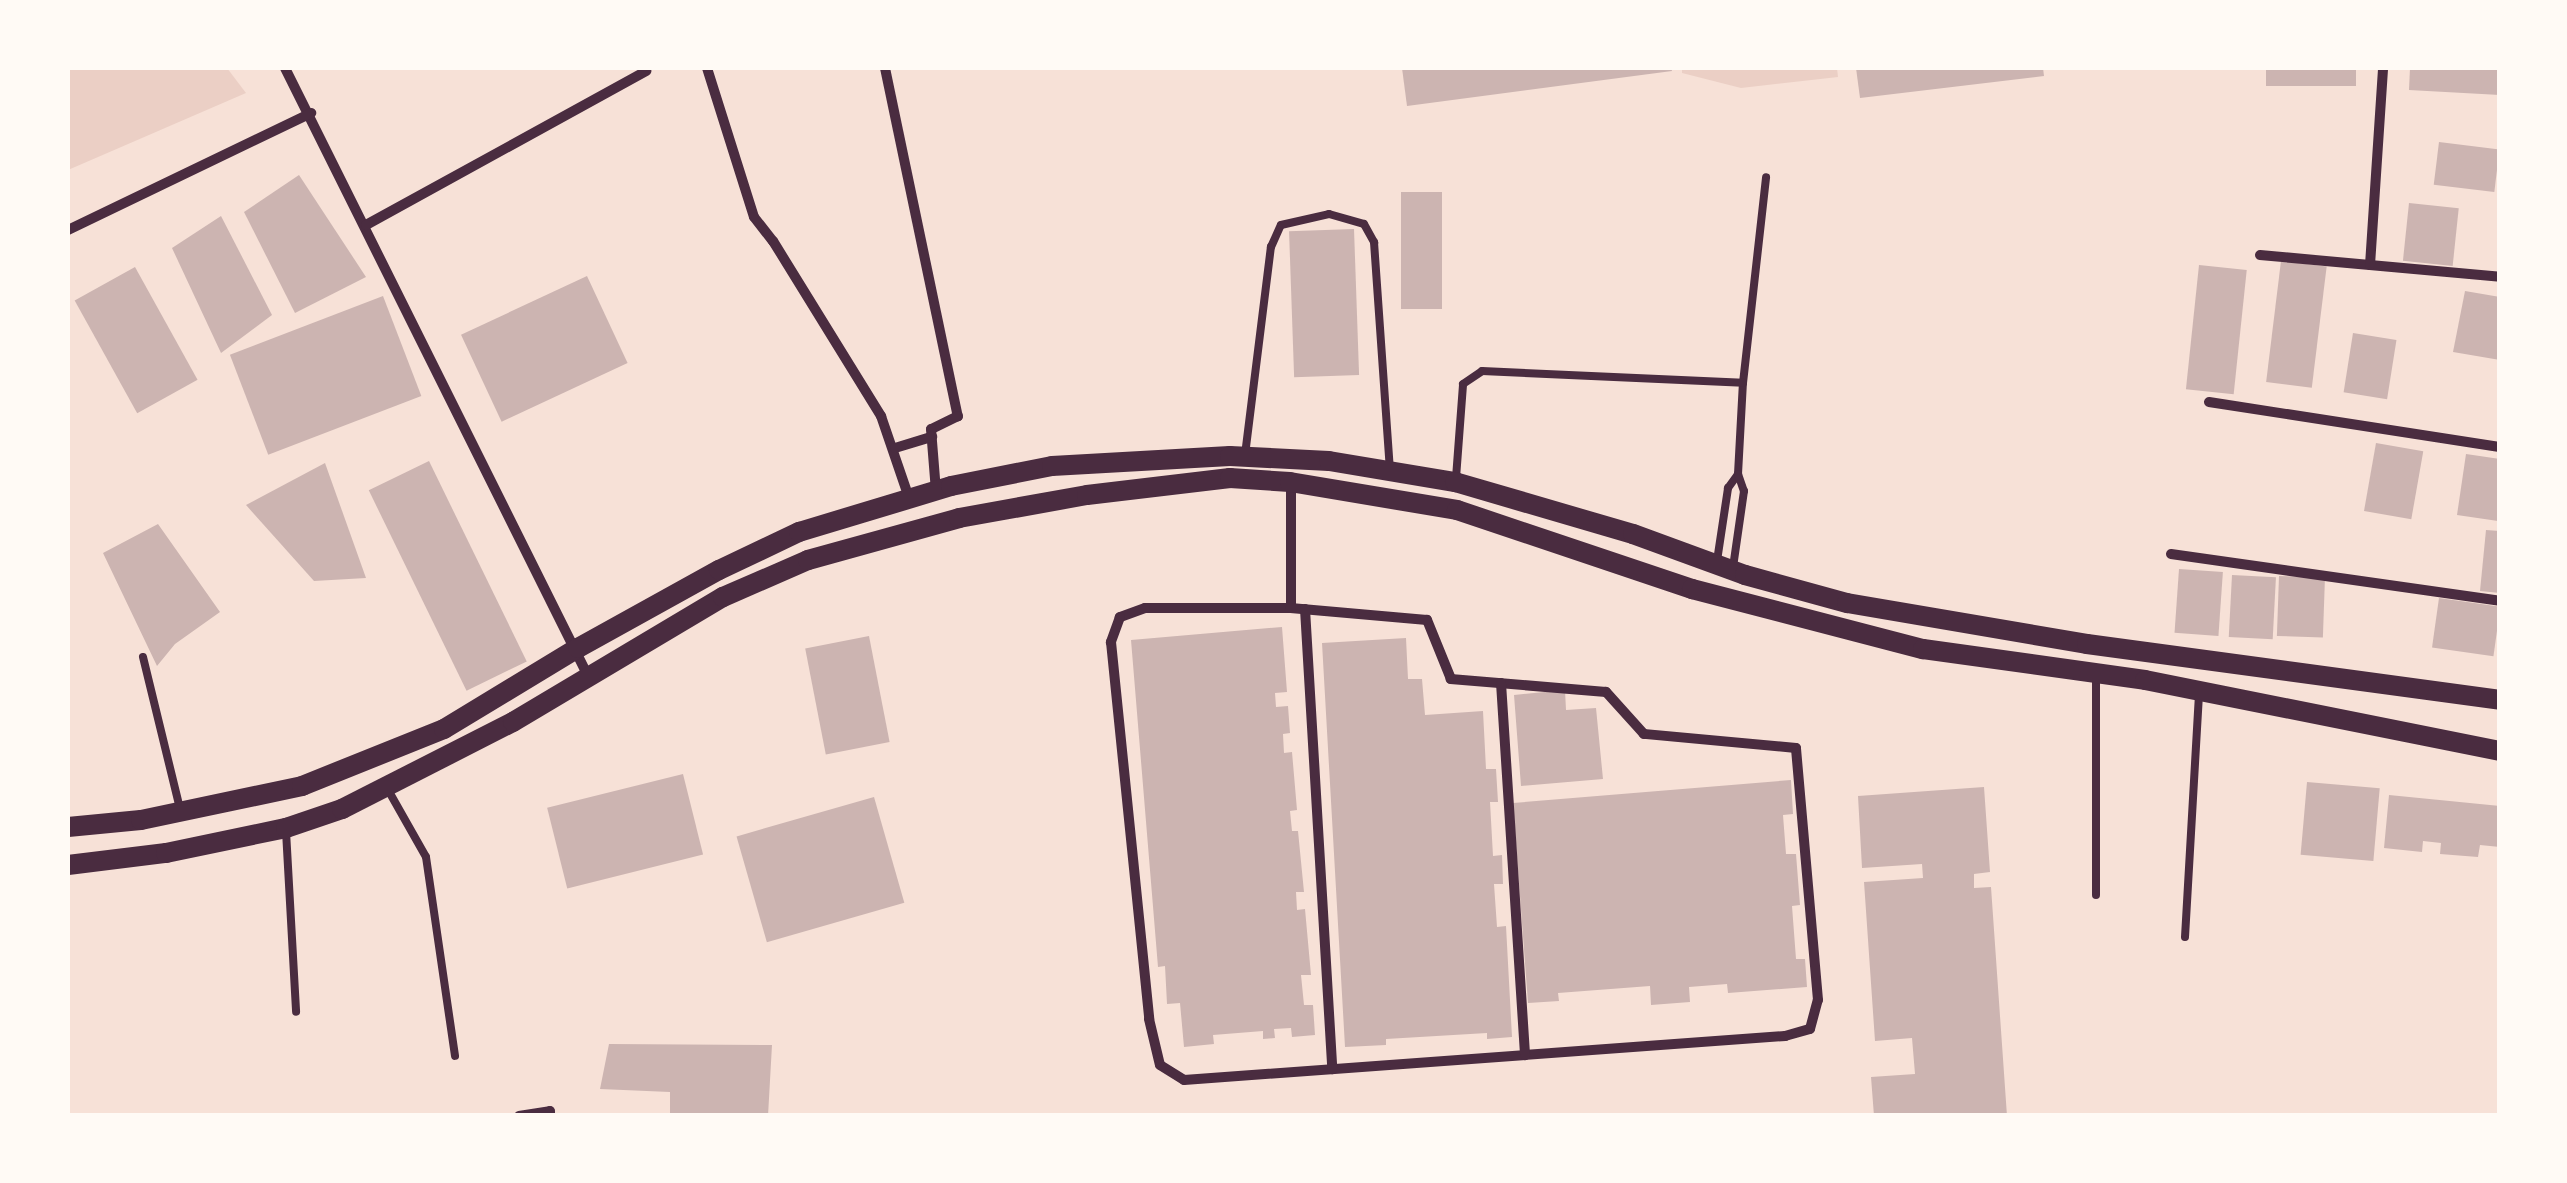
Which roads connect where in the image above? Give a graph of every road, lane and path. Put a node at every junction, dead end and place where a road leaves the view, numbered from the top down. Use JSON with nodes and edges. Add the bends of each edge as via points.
{"nodes":[{"id":1,"x":286,"y":68,"type":"edge"},
{"id":2,"x":707,"y":68,"type":"edge"},
{"id":3,"x":884,"y":68,"type":"edge"},
{"id":4,"x":2383,"y":68,"type":"edge"},
{"id":5,"x":646,"y":71,"type":"dead end"},
{"id":6,"x":311,"y":114,"type":"junction"},
{"id":7,"x":1766,"y":177,"type":"dead end"},
{"id":8,"x":366,"y":224,"type":"junction"},
{"id":9,"x":68,"y":230,"type":"edge"},
{"id":10,"x":2260,"y":255,"type":"dead end"},
{"id":11,"x":2370,"y":266,"type":"junction"},
{"id":12,"x":2500,"y":278,"type":"edge"},
{"id":13,"x":1743,"y":382,"type":"junction"},
{"id":14,"x":2209,"y":402,"type":"dead end"},
{"id":15,"x":932,"y":437,"type":"junction"},
{"id":16,"x":2500,"y":447,"type":"edge"},
{"id":17,"x":895,"y":448,"type":"junction"},
{"id":18,"x":1244,"y":455,"type":"junction"},
{"id":19,"x":1294,"y":459,"type":"junction"},
{"id":20,"x":1390,"y":471,"type":"junction"},
{"id":21,"x":1738,"y":474,"type":"junction"},
{"id":22,"x":1290,"y":482,"type":"junction"},
{"id":23,"x":1455,"y":482,"type":"junction"},
{"id":24,"x":936,"y":492,"type":"junction"},
{"id":25,"x":909,"y":499,"type":"junction"},
{"id":26,"x":2171,"y":554,"type":"dead end"},
{"id":27,"x":1724,"y":568,"type":"junction"},
{"id":28,"x":2500,"y":602,"type":"edge"},
{"id":29,"x":1291,"y":608,"type":"junction"},
{"id":30,"x":1304,"y":609,"type":"junction"},
{"id":31,"x":578,"y":648,"type":"junction"},
{"id":32,"x":143,"y":657,"type":"dead end"},
{"id":33,"x":2096,"y":673,"type":"junction"},
{"id":34,"x":588,"y":676,"type":"junction"},
{"id":35,"x":1501,"y":683,"type":"junction"},
{"id":36,"x":2199,"y":690,"type":"junction"},
{"id":37,"x":2500,"y":700,"type":"edge"},
{"id":38,"x":2500,"y":751,"type":"edge"},
{"id":39,"x":388,"y":788,"type":"junction"},
{"id":40,"x":181,"y":813,"type":"junction"},
{"id":41,"x":68,"y":827,"type":"edge"},
{"id":42,"x":286,"y":828,"type":"junction"},
{"id":43,"x":68,"y":865,"type":"edge"},
{"id":44,"x":2096,"y":895,"type":"dead end"},
{"id":45,"x":2185,"y":937,"type":"dead end"},
{"id":46,"x":296,"y":1012,"type":"dead end"},
{"id":47,"x":1525,"y":1054,"type":"junction"},
{"id":48,"x":455,"y":1056,"type":"dead end"},
{"id":49,"x":1332,"y":1069,"type":"junction"},
{"id":50,"x":519,"y":1116,"type":"edge"},
{"id":51,"x":550,"y":1116,"type":"edge"}],
"edges":[{"from":1,"to":6,"type":"street"},
{"from":2,"to":17,"type":"street","via":[[754,217]]},
{"from":3,"to":15,"type":"street","via":[[958,416],[931,428]]},
{"from":4,"to":11,"type":"street"},
{"from":5,"to":8,"type":"street"},
{"from":6,"to":8,"type":"street"},
{"from":6,"to":9,"type":"street"},
{"from":7,"to":13,"type":"lane"},
{"from":8,"to":31,"type":"street"},
{"from":10,"to":11,"type":"street"},
{"from":11,"to":12,"type":"street"},
{"from":13,"to":21,"type":"lane"},
{"from":13,"to":23,"type":"lane","via":[[1482,371],[1463,384]]},
{"from":14,"to":16,"type":"street"},
{"from":15,"to":17,"type":"street"},
{"from":15,"to":24,"type":"street"},
{"from":17,"to":25,"type":"street"},
{"from":18,"to":19,"type":"main road"},
{"from":18,"to":20,"type":"lane","via":[[1270,247],[1281,224],[1330,214],[1364,224],[1374,242]]},
{"from":18,"to":24,"type":"main road","via":[[1052,466]]},
{"from":19,"to":20,"type":"main road"},
{"from":19,"to":22,"type":"street"},
{"from":20,"to":23,"type":"main road"},
{"from":21,"to":27,"type":"lane","via":[[1728,488]]},
{"from":21,"to":27,"type":"lane","via":[[1744,491]]},
{"from":22,"to":29,"type":"street"},
{"from":22,"to":33,"type":"main road","via":[[1457,510],[1842,631]]},
{"from":22,"to":34,"type":"main road","via":[[1230,478],[959,518],[791,567],[723,597]]},
{"from":23,"to":27,"type":"main road"},
{"from":24,"to":25,"type":"main road"},
{"from":25,"to":31,"type":"main road","via":[[799,532]]},
{"from":26,"to":28,"type":"street"},
{"from":27,"to":37,"type":"main road","via":[[1847,602],[2087,644]]},
{"from":29,"to":30,"type":"street"},
{"from":29,"to":49,"type":"street","via":[[1145,608],[1120,616],[1111,642],[1149,1019],[1160,1065],[1184,1080]]},
{"from":30,"to":35,"type":"street","via":[[1427,620],[1451,679]]},
{"from":30,"to":49,"type":"street"},
{"from":31,"to":34,"type":"street"},
{"from":31,"to":40,"type":"main road","via":[[444,730],[302,786]]},
{"from":32,"to":40,"type":"lane"},
{"from":33,"to":36,"type":"main road"},
{"from":33,"to":44,"type":"lane"},
{"from":34,"to":39,"type":"main road"},
{"from":35,"to":47,"type":"street"},
{"from":35,"to":47,"type":"street","via":[[1606,692],[1644,734],[1796,748],[1818,1000],[1810,1030],[1785,1036]]},
{"from":36,"to":38,"type":"main road"},
{"from":36,"to":45,"type":"lane"},
{"from":39,"to":42,"type":"main road"},
{"from":39,"to":48,"type":"lane","via":[[426,857]]},
{"from":40,"to":41,"type":"main road"},
{"from":42,"to":43,"type":"main road"},
{"from":42,"to":46,"type":"lane"},
{"from":47,"to":49,"type":"street"},
{"from":50,"to":51,"type":"street"}]}
